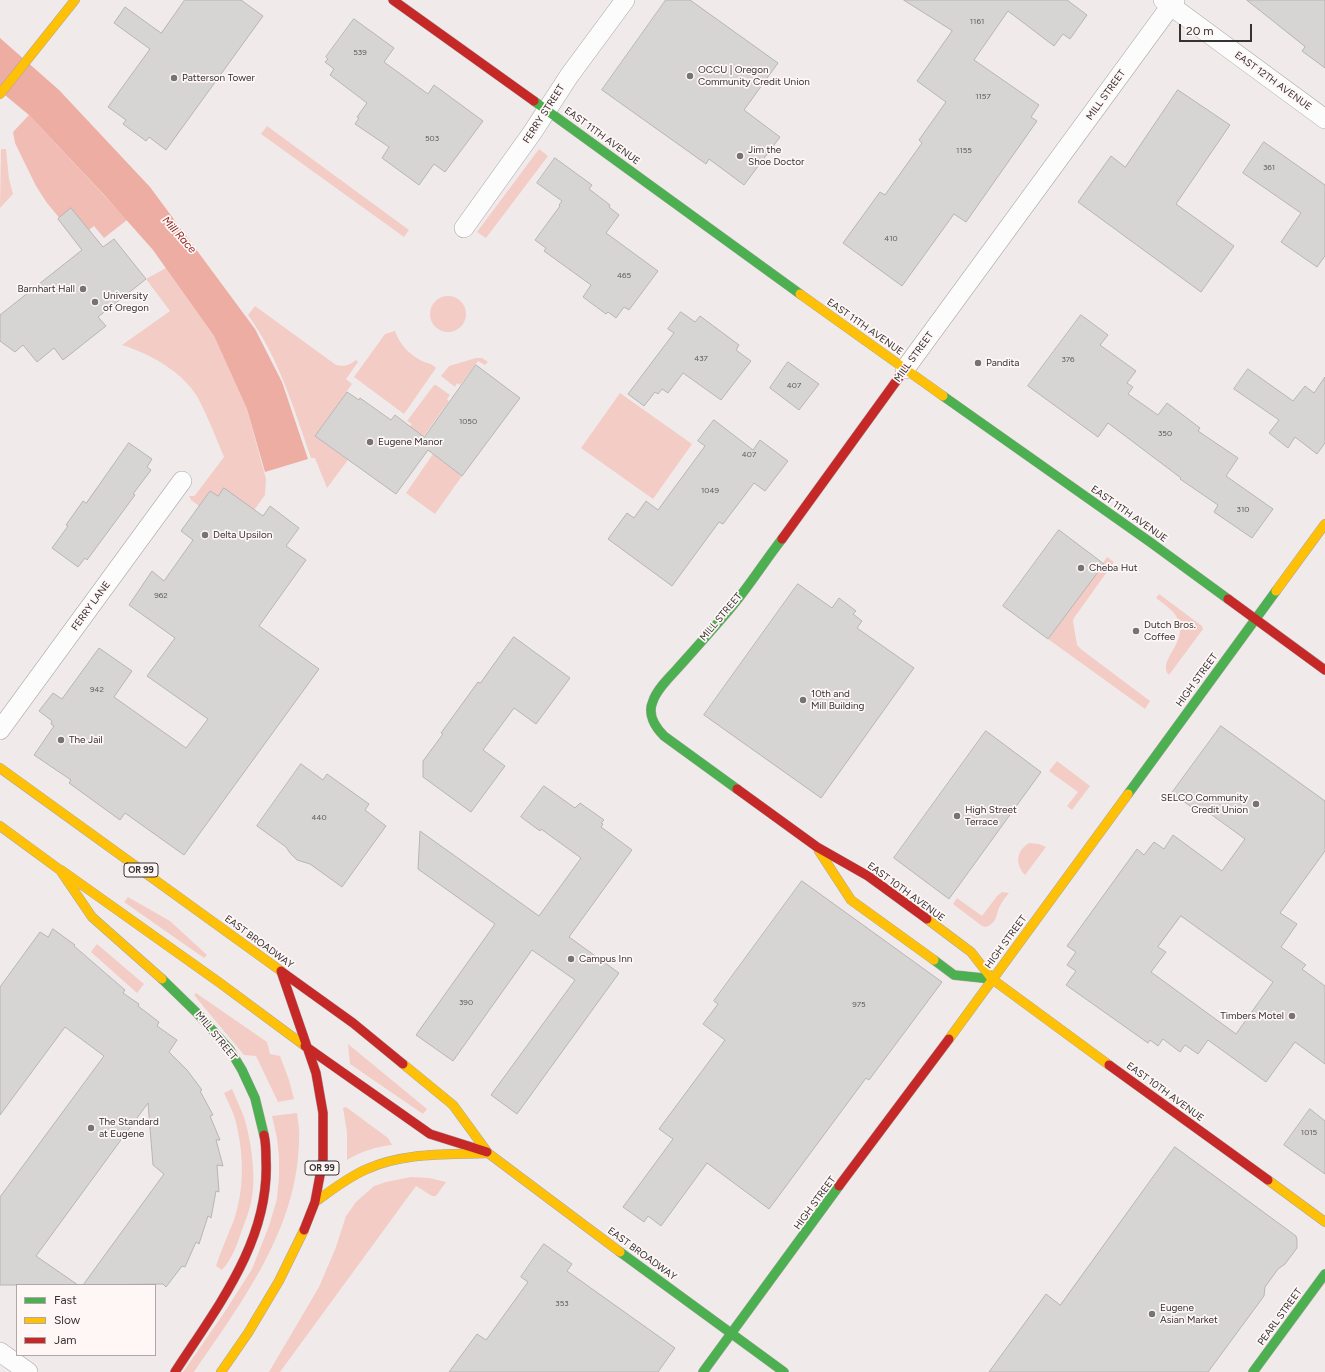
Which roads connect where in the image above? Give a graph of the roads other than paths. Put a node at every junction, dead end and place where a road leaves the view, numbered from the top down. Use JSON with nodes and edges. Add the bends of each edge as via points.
{"nodes":[{"id":1,"x":74,"y":0,"type":"edge"},
{"id":2,"x":393,"y":0,"type":"edge"},
{"id":3,"x":625,"y":0,"type":"edge"},
{"id":4,"x":1170,"y":2,"type":"edge"},
{"id":5,"x":0,"y":94,"type":"edge"},
{"id":6,"x":546,"y":110,"type":"junction"},
{"id":7,"x":1325,"y":119,"type":"edge"},
{"id":8,"x":464,"y":228,"type":"dead end"},
{"id":9,"x":905,"y":369,"type":"junction"},
{"id":10,"x":182,"y":481,"type":"dead end"},
{"id":11,"x":1325,"y":524,"type":"edge"},
{"id":12,"x":1255,"y":619,"type":"junction"},
{"id":13,"x":1325,"y":670,"type":"edge"},
{"id":14,"x":651,"y":710,"type":"joint"},
{"id":15,"x":0,"y":730,"type":"edge"},
{"id":16,"x":0,"y":768,"type":"edge"},
{"id":17,"x":0,"y":826,"type":"edge"},
{"id":18,"x":817,"y":847,"type":"junction"},
{"id":19,"x":60,"y":870,"type":"junction"},
{"id":20,"x":282,"y":972,"type":"junction"},
{"id":21,"x":992,"y":979,"type":"junction"},
{"id":22,"x":308,"y":1048,"type":"junction"},
{"id":23,"x":488,"y":1153,"type":"junction"},
{"id":24,"x":315,"y":1202,"type":"junction"},
{"id":25,"x":1325,"y":1222,"type":"edge"},
{"id":26,"x":1325,"y":1274,"type":"edge"},
{"id":27,"x":732,"y":1334,"type":"junction"},
{"id":28,"x":0,"y":1352,"type":"edge"},
{"id":29,"x":28,"y":1372,"type":"edge"},
{"id":30,"x":175,"y":1372,"type":"edge"},
{"id":31,"x":221,"y":1372,"type":"edge"},
{"id":32,"x":703,"y":1372,"type":"edge"},
{"id":33,"x":784,"y":1372,"type":"edge"},
{"id":34,"x":1253,"y":1372,"type":"edge"}],
"edges":[{"from":1,"to":5,"type":"main road"},
{"from":2,"to":6,"type":"main road","name":"EAST 11TH AVENUE"},
{"from":3,"to":6,"type":"street","name":"FERRY STREET"},
{"from":4,"to":7,"type":"street","name":"EAST 12TH AVENUE"},
{"from":4,"to":9,"type":"street","name":"MILL STREET"},
{"from":6,"to":8,"type":"street","name":"FERRY STREET"},
{"from":6,"to":9,"type":"main road","name":"EAST 11TH AVENUE"},
{"from":9,"to":12,"type":"main road","name":"EAST 11TH AVENUE"},
{"from":9,"to":14,"type":"main road","name":"MILL STREET","via":[[731,608],[655,696]]},
{"from":10,"to":15,"type":"street","name":"FERRY LANE"},
{"from":11,"to":12,"type":"main road","name":"HIGH STREET"},
{"from":12,"to":13,"type":"main road","name":"EAST 11TH AVENUE"},
{"from":12,"to":21,"type":"main road","name":"HIGH STREET"},
{"from":14,"to":18,"type":"main road","name":"EAST 10TH AVENUE","via":[[657,729],[664,736]]},
{"from":16,"to":20,"type":"main road","name":"EAST BROADWAY","number":"OR 99"},
{"from":17,"to":19,"type":"main road","name":"EAST BROADWAY"},
{"from":18,"to":21,"type":"main road","name":"EAST 10TH AVENUE","via":[[868,876],[971,952]]},
{"from":18,"to":21,"type":"main road","name":"EAST 10TH AVENUE","via":[[850,900],[954,975]]},
{"from":19,"to":22,"type":"main road","name":"EAST BROADWAY"},
{"from":19,"to":30,"type":"main road","name":"MILL STREET","via":[[92,917],[170,986],[230,1050],[255,1098],[265,1139],[267,1179],[260,1218],[247,1255],[226,1294]]},
{"from":20,"to":22,"type":"main road","number":"OR 99"},
{"from":20,"to":23,"type":"main road","name":"EAST BROADWAY","via":[[353,1022],[453,1105]]},
{"from":21,"to":25,"type":"main road","name":"EAST 10TH AVENUE"},
{"from":21,"to":27,"type":"main road","name":"HIGH STREET"},
{"from":22,"to":23,"type":"main road","name":"EAST BROADWAY","via":[[430,1134]]},
{"from":22,"to":24,"type":"main road","number":"OR 99","via":[[324,1113],[323,1159]]},
{"from":23,"to":24,"type":"main road","via":[[390,1161],[368,1168]]},
{"from":23,"to":27,"type":"main road","name":"EAST BROADWAY"},
{"from":24,"to":31,"type":"main road","number":"OR 99","via":[[302,1236],[279,1281]]},
{"from":26,"to":34,"type":"main road","name":"PEARL STREET"},
{"from":27,"to":32,"type":"main road","name":"HIGH STREET"},
{"from":27,"to":33,"type":"main road","name":"EAST BROADWAY"},
{"from":28,"to":29,"type":"street"}]}
